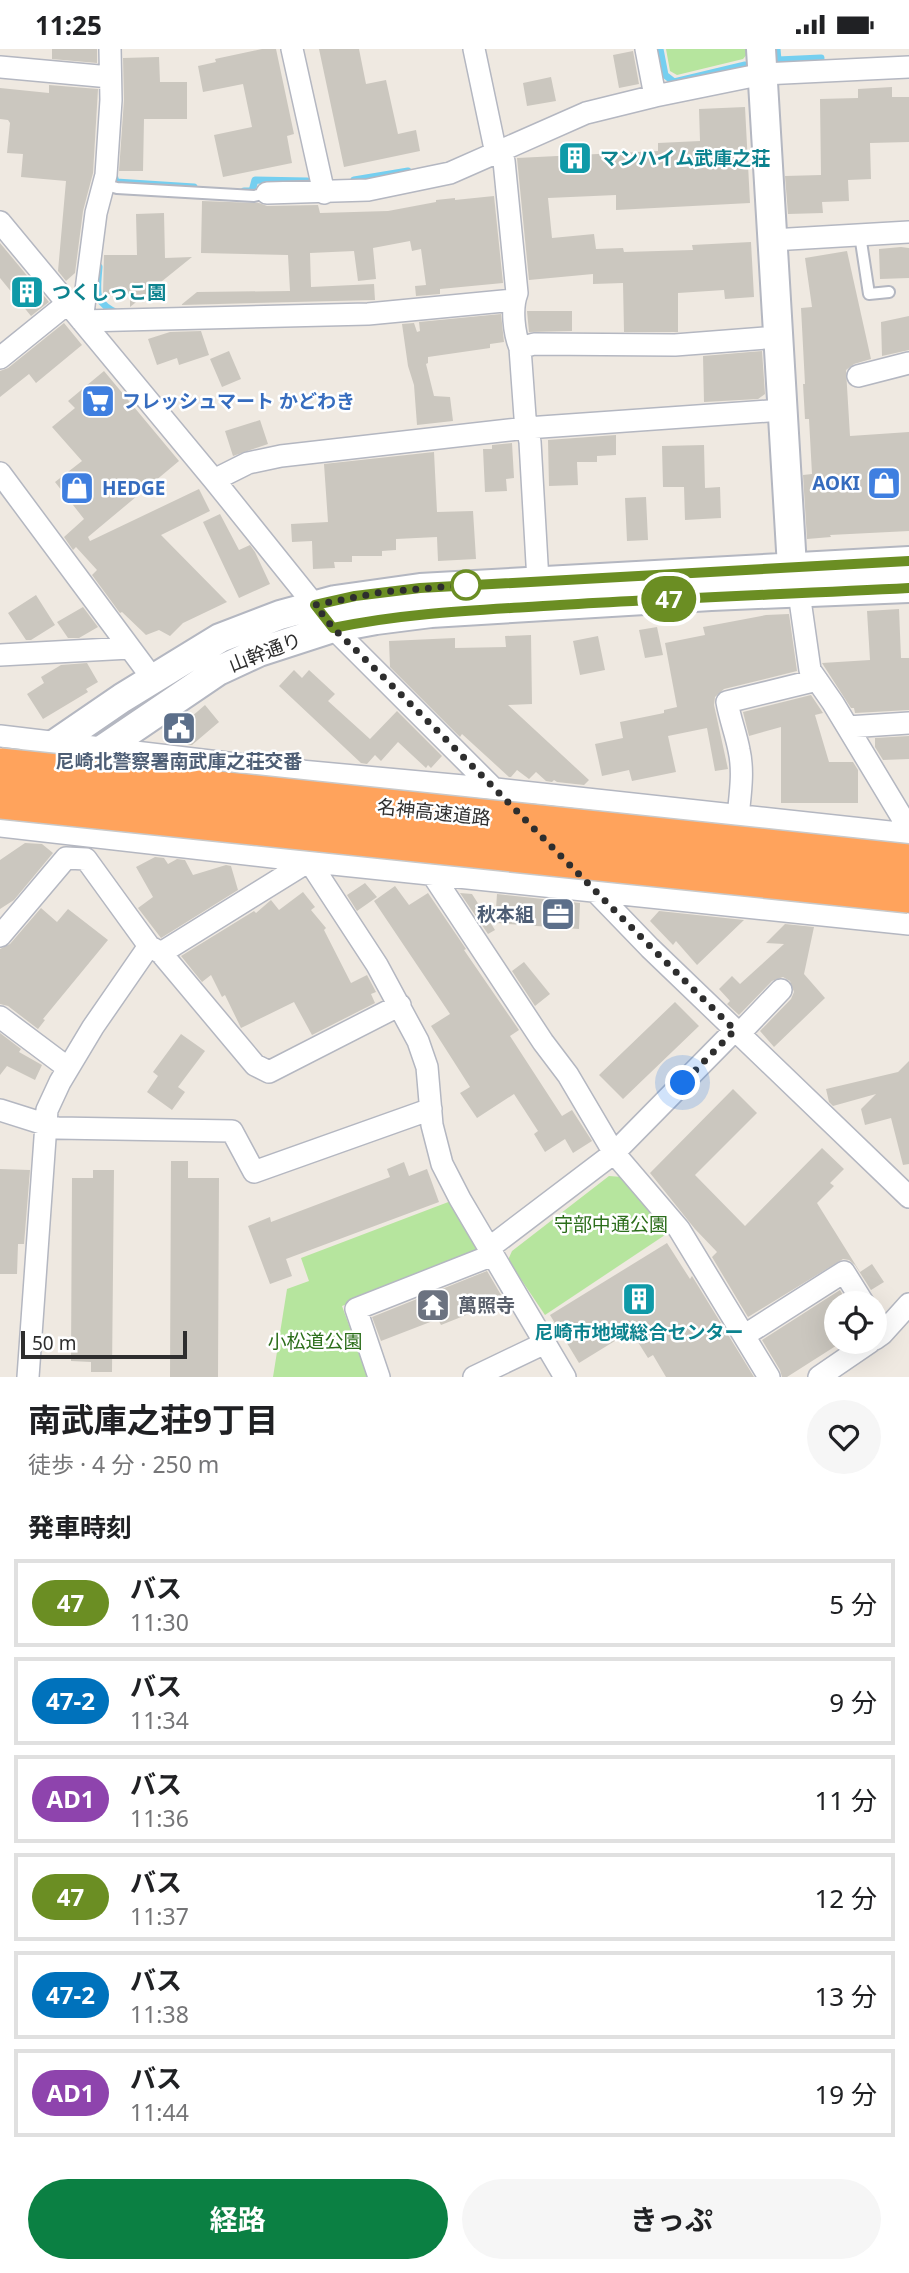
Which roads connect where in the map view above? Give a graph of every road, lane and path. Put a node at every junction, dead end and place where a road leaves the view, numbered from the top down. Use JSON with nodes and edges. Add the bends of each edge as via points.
{"nodes":[{"id":1,"x":110,"y":49,"type":"edge"},
{"id":2,"x":292,"y":49,"type":"edge"},
{"id":3,"x":474,"y":49,"type":"edge"},
{"id":4,"x":646,"y":49,"type":"edge"},
{"id":5,"x":900,"y":61,"type":"edge"},
{"id":6,"x":762,"y":62,"type":"edge"},
{"id":7,"x":0,"y":67,"type":"edge"},
{"id":8,"x":110,"y":77,"type":"junction"},
{"id":9,"x":655,"y":96,"type":"junction"},
{"id":10,"x":498,"y":151,"type":"junction"},
{"id":11,"x":103,"y":184,"type":"junction"},
{"id":12,"x":267,"y":193,"type":"joint"},
{"id":13,"x":324,"y":193,"type":"junction"},
{"id":14,"x":0,"y":222,"type":"edge"},
{"id":15,"x":909,"y":232,"type":"edge"},
{"id":16,"x":860,"y":235,"type":"junction"},
{"id":17,"x":772,"y":240,"type":"junction"},
{"id":18,"x":889,"y":292,"type":"dead end"},
{"id":19,"x":514,"y":300,"type":"junction"},
{"id":20,"x":68,"y":303,"type":"junction"},
{"id":21,"x":82,"y":321,"type":"junction"},
{"id":22,"x":779,"y":337,"type":"junction"},
{"id":23,"x":520,"y":348,"type":"junction"},
{"id":24,"x":0,"y":358,"type":"edge"},
{"id":25,"x":909,"y":363,"type":"edge"},
{"id":26,"x":858,"y":376,"type":"dead end"},
{"id":27,"x":782,"y":409,"type":"junction"},
{"id":28,"x":527,"y":428,"type":"junction"},
{"id":29,"x":0,"y":473,"type":"edge"},
{"id":30,"x":214,"y":480,"type":"junction"},
{"id":31,"x":909,"y":561,"type":"edge"},
{"id":32,"x":796,"y":580,"type":"junction"},
{"id":33,"x":538,"y":581,"type":"junction"},
{"id":34,"x":909,"y":588,"type":"edge"},
{"id":35,"x":315,"y":605,"type":"junction"},
{"id":36,"x":333,"y":628,"type":"junction"},
{"id":37,"x":130,"y":648,"type":"junction"},
{"id":38,"x":0,"y":655,"type":"edge"},
{"id":39,"x":153,"y":679,"type":"junction"},
{"id":40,"x":817,"y":680,"type":"junction"},
{"id":41,"x":909,"y":723,"type":"edge"},
{"id":42,"x":848,"y":727,"type":"junction"},
{"id":43,"x":0,"y":736,"type":"edge"},
{"id":44,"x":56,"y":743,"type":"junction"},
{"id":45,"x":105,"y":747,"type":"junction"},
{"id":46,"x":0,"y":767,"type":"edge"},
{"id":47,"x":0,"y":782,"type":"edge"},
{"id":48,"x":495,"y":789,"type":"junction"},
{"id":49,"x":0,"y":800,"type":"edge"},
{"id":50,"x":738,"y":817,"type":"junction"},
{"id":51,"x":0,"y":819,"type":"edge"},
{"id":52,"x":0,"y":826,"type":"edge"},
{"id":53,"x":909,"y":832,"type":"edge"},
{"id":54,"x":75,"y":836,"type":"junction"},
{"id":55,"x":76,"y":858,"type":"junction"},
{"id":56,"x":309,"y":861,"type":"junction"},
{"id":57,"x":909,"y":863,"type":"edge"},
{"id":58,"x":432,"y":874,"type":"junction"},
{"id":59,"x":909,"y":894,"type":"edge"},
{"id":60,"x":602,"y":898,"type":"junction"},
{"id":61,"x":909,"y":924,"type":"edge"},
{"id":62,"x":0,"y":936,"type":"edge"},
{"id":63,"x":155,"y":950,"type":"junction"},
{"id":64,"x":781,"y":990,"type":"dead end"},
{"id":65,"x":400,"y":1005,"type":"junction"},
{"id":66,"x":0,"y":1017,"type":"edge"},
{"id":67,"x":737,"y":1032,"type":"junction"},
{"id":68,"x":68,"y":1068,"type":"junction"},
{"id":69,"x":431,"y":1108,"type":"junction"},
{"id":70,"x":0,"y":1110,"type":"edge"},
{"id":71,"x":44,"y":1124,"type":"junction"},
{"id":72,"x":614,"y":1153,"type":"junction"},
{"id":73,"x":909,"y":1197,"type":"edge"},
{"id":74,"x":491,"y":1252,"type":"junction"},
{"id":75,"x":856,"y":1291,"type":"edge"},
{"id":76,"x":909,"y":1304,"type":"edge"},
{"id":77,"x":887,"y":1324,"type":"edge"},
{"id":78,"x":745,"y":1335,"type":"junction"},
{"id":79,"x":545,"y":1343,"type":"junction"},
{"id":80,"x":849,"y":1354,"type":"edge"},
{"id":81,"x":28,"y":1377,"type":"edge"},
{"id":82,"x":379,"y":1377,"type":"edge"},
{"id":83,"x":474,"y":1377,"type":"edge"},
{"id":84,"x":565,"y":1377,"type":"edge"},
{"id":85,"x":769,"y":1377,"type":"edge"},
{"id":86,"x":818,"y":1377,"type":"edge"}],
"edges":[{"from":1,"to":8,"type":"street"},
{"from":2,"to":13,"type":"street"},
{"from":3,"to":10,"type":"street"},
{"from":4,"to":9,"type":"street"},
{"from":5,"to":6,"type":"street"},
{"from":6,"to":9,"type":"street"},
{"from":6,"to":17,"type":"street"},
{"from":7,"to":8,"type":"street"},
{"from":8,"to":11,"type":"street"},
{"from":9,"to":10,"type":"street","via":[[586,113]]},
{"from":10,"to":13,"type":"street","via":[[450,173],[368,190]]},
{"from":10,"to":19,"type":"street","via":[[504,161],[514,246]]},
{"from":11,"to":12,"type":"lane","via":[[254,196]]},
{"from":11,"to":21,"type":"street"},
{"from":12,"to":13,"type":"street"},
{"from":14,"to":20,"type":"street"},
{"from":15,"to":16,"type":"street"},
{"from":16,"to":17,"type":"street"},
{"from":16,"to":18,"type":"lane","via":[[869,294]]},
{"from":17,"to":22,"type":"street"},
{"from":19,"to":21,"type":"street","via":[[368,314]]},
{"from":19,"to":23,"type":"street"},
{"from":20,"to":21,"type":"street"},
{"from":20,"to":24,"type":"street"},
{"from":21,"to":30,"type":"street"},
{"from":22,"to":23,"type":"street","via":[[675,345],[534,344]]},
{"from":22,"to":27,"type":"street"},
{"from":23,"to":28,"type":"street"},
{"from":25,"to":26,"type":"street"},
{"from":27,"to":28,"type":"street"},
{"from":27,"to":32,"type":"street"},
{"from":28,"to":30,"type":"street","via":[[257,460]]},
{"from":28,"to":33,"type":"street"},
{"from":29,"to":37,"type":"street"},
{"from":30,"to":35,"type":"street"},
{"from":31,"to":32,"type":"street","name":"山幹通り"},
{"from":32,"to":33,"type":"street","name":"山幹通り"},
{"from":32,"to":34,"type":"street","name":"山幹通り"},
{"from":32,"to":36,"type":"street","name":"山幹通り","via":[[711,596],[431,613]]},
{"from":32,"to":40,"type":"street","via":[[810,670]]},
{"from":33,"to":35,"type":"street","name":"山幹通り","via":[[402,589]]},
{"from":35,"to":36,"type":"street"},
{"from":35,"to":39,"type":"street","name":"山幹通り","via":[[220,638]]},
{"from":36,"to":45,"type":"street","name":"山幹通り","via":[[218,671]]},
{"from":36,"to":48,"type":"street"},
{"from":37,"to":38,"type":"street"},
{"from":37,"to":39,"type":"street"},
{"from":39,"to":44,"type":"street","name":"山幹通り"},
{"from":40,"to":42,"type":"street"},
{"from":40,"to":50,"type":"street","via":[[727,702],[740,753]]},
{"from":41,"to":42,"type":"street"},
{"from":42,"to":53,"type":"street"},
{"from":43,"to":44,"type":"street"},
{"from":44,"to":45,"type":"street"},
{"from":44,"to":47,"type":"street","name":"山幹通り"},
{"from":45,"to":48,"type":"street"},
{"from":45,"to":51,"type":"street","name":"山幹通り"},
{"from":46,"to":57,"type":"highway","name":"名神高速道路","bridge":true},
{"from":48,"to":50,"type":"street"},
{"from":48,"to":60,"type":"street"},
{"from":49,"to":59,"type":"highway","name":"名神高速道路","bridge":true},
{"from":50,"to":53,"type":"street"},
{"from":52,"to":54,"type":"street"},
{"from":54,"to":55,"type":"street"},
{"from":54,"to":56,"type":"street"},
{"from":55,"to":62,"type":"street","via":[[66,857]]},
{"from":55,"to":63,"type":"street","via":[[86,859]]},
{"from":56,"to":58,"type":"street"},
{"from":56,"to":63,"type":"street"},
{"from":56,"to":65,"type":"street"},
{"from":58,"to":60,"type":"street"},
{"from":58,"to":72,"type":"street","via":[[568,1075]]},
{"from":60,"to":61,"type":"street"},
{"from":60,"to":67,"type":"street"},
{"from":63,"to":65,"type":"street","via":[[255,1065],[269,1072]]},
{"from":63,"to":68,"type":"street","via":[[93,1027]]},
{"from":64,"to":67,"type":"street"},
{"from":65,"to":69,"type":"street","via":[[427,1067]]},
{"from":66,"to":68,"type":"street"},
{"from":67,"to":72,"type":"street"},
{"from":67,"to":73,"type":"street"},
{"from":68,"to":71,"type":"street"},
{"from":69,"to":71,"type":"street","via":[[254,1172],[232,1131],[75,1129]]},
{"from":69,"to":74,"type":"street","via":[[442,1164]]},
{"from":70,"to":71,"type":"street"},
{"from":71,"to":81,"type":"street"},
{"from":72,"to":74,"type":"street"},
{"from":72,"to":78,"type":"street","via":[[679,1229]]},
{"from":74,"to":79,"type":"street"},
{"from":74,"to":82,"type":"street","via":[[356,1309]]},
{"from":75,"to":78,"type":"street","via":[[844,1272]]},
{"from":76,"to":77,"type":"street"},
{"from":78,"to":85,"type":"street"},
{"from":79,"to":83,"type":"street"},
{"from":79,"to":84,"type":"street"},
{"from":80,"to":86,"type":"street"}]}
